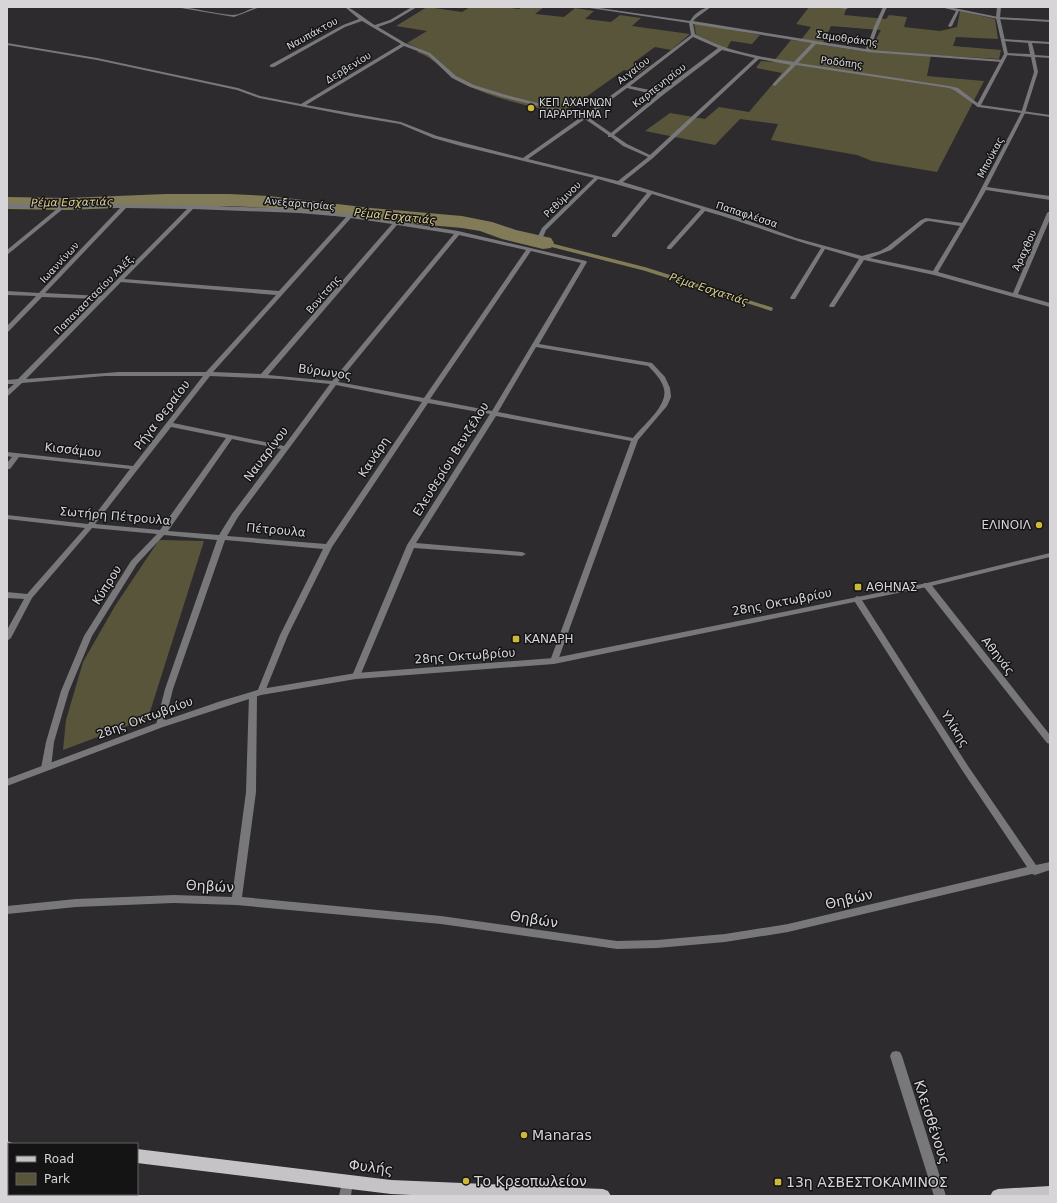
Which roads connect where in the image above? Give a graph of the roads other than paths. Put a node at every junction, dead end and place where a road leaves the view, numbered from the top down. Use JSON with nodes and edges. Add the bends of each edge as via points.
{"nodes":[{"id":1,"x":177,"y":7,"type":"edge"},
{"id":2,"x":208,"y":7,"type":"edge"},
{"id":3,"x":258,"y":7,"type":"edge"},
{"id":4,"x":347,"y":7,"type":"edge"},
{"id":5,"x":415,"y":7,"type":"edge"},
{"id":6,"x":585,"y":7,"type":"edge"},
{"id":7,"x":709,"y":7,"type":"edge"},
{"id":8,"x":835,"y":7,"type":"edge"},
{"id":9,"x":885,"y":7,"type":"edge"},
{"id":10,"x":943,"y":7,"type":"edge"},
{"id":11,"x":999,"y":7,"type":"edge"},
{"id":12,"x":846,"y":8,"type":"dead end"},
{"id":13,"x":958,"y":10,"type":"junction"},
{"id":14,"x":200,"y":11,"type":"junction"},
{"id":15,"x":998,"y":18,"type":"junction"},
{"id":16,"x":362,"y":19,"type":"junction"},
{"id":17,"x":1050,"y":21,"type":"edge"},
{"id":18,"x":691,"y":22,"type":"junction"},
{"id":19,"x":375,"y":26,"type":"junction"},
{"id":20,"x":950,"y":26,"type":"dead end"},
{"id":21,"x":693,"y":34,"type":"junction"},
{"id":22,"x":1004,"y":40,"type":"junction"},
{"id":23,"x":1030,"y":42,"type":"junction"},
{"id":24,"x":814,"y":43,"type":"junction"},
{"id":25,"x":1050,"y":43,"type":"edge"},
{"id":26,"x":7,"y":44,"type":"edge"},
{"id":27,"x":404,"y":44,"type":"junction"},
{"id":28,"x":18,"y":45,"type":"junction"},
{"id":29,"x":720,"y":49,"type":"junction"},
{"id":30,"x":868,"y":51,"type":"junction"},
{"id":31,"x":7,"y":52,"type":"edge"},
{"id":32,"x":1006,"y":54,"type":"junction"},
{"id":33,"x":1032,"y":56,"type":"junction"},
{"id":34,"x":1050,"y":57,"type":"edge"},
{"id":35,"x":758,"y":58,"type":"junction"},
{"id":36,"x":1002,"y":61,"type":"junction"},
{"id":37,"x":794,"y":64,"type":"junction"},
{"id":38,"x":272,"y":66,"type":"dead end"},
{"id":39,"x":775,"y":85,"type":"dead end"},
{"id":40,"x":626,"y":87,"type":"junction"},
{"id":41,"x":661,"y":94,"type":"junction"},
{"id":42,"x":302,"y":105,"type":"junction"},
{"id":43,"x":978,"y":106,"type":"junction"},
{"id":44,"x":1023,"y":113,"type":"junction"},
{"id":45,"x":1050,"y":116,"type":"edge"},
{"id":46,"x":585,"y":117,"type":"junction"},
{"id":47,"x":610,"y":136,"type":"junction"},
{"id":48,"x":651,"y":157,"type":"junction"},
{"id":49,"x":524,"y":160,"type":"junction"},
{"id":50,"x":597,"y":178,"type":"junction"},
{"id":51,"x":619,"y":183,"type":"junction"},
{"id":52,"x":984,"y":188,"type":"junction"},
{"id":53,"x":650,"y":193,"type":"junction"},
{"id":54,"x":1050,"y":198,"type":"edge"},
{"id":55,"x":7,"y":206,"type":"edge"},
{"id":56,"x":125,"y":206,"type":"junction"},
{"id":57,"x":62,"y":207,"type":"junction"},
{"id":58,"x":192,"y":207,"type":"junction"},
{"id":59,"x":704,"y":209,"type":"junction"},
{"id":60,"x":1050,"y":213,"type":"edge"},
{"id":61,"x":350,"y":216,"type":"junction"},
{"id":62,"x":1049,"y":221,"type":"edge"},
{"id":63,"x":396,"y":223,"type":"junction"},
{"id":64,"x":964,"y":225,"type":"junction"},
{"id":65,"x":458,"y":233,"type":"junction"},
{"id":66,"x":541,"y":236,"type":"dead end"},
{"id":67,"x":614,"y":236,"type":"dead end"},
{"id":68,"x":824,"y":247,"type":"junction"},
{"id":69,"x":669,"y":248,"type":"dead end"},
{"id":70,"x":530,"y":249,"type":"junction"},
{"id":71,"x":7,"y":253,"type":"edge"},
{"id":72,"x":862,"y":258,"type":"junction"},
{"id":73,"x":584,"y":264,"type":"joint"},
{"id":74,"x":935,"y":273,"type":"junction"},
{"id":75,"x":121,"y":280,"type":"junction"},
{"id":76,"x":7,"y":293,"type":"edge"},
{"id":77,"x":279,"y":293,"type":"junction"},
{"id":78,"x":1015,"y":294,"type":"junction"},
{"id":79,"x":41,"y":295,"type":"junction"},
{"id":80,"x":103,"y":298,"type":"junction"},
{"id":81,"x":793,"y":298,"type":"dead end"},
{"id":82,"x":1050,"y":305,"type":"edge"},
{"id":83,"x":832,"y":306,"type":"dead end"},
{"id":84,"x":7,"y":330,"type":"edge"},
{"id":85,"x":536,"y":345,"type":"junction"},
{"id":86,"x":208,"y":374,"type":"junction"},
{"id":87,"x":263,"y":376,"type":"junction"},
{"id":88,"x":7,"y":382,"type":"edge"},
{"id":89,"x":20,"y":382,"type":"junction"},
{"id":90,"x":334,"y":383,"type":"junction"},
{"id":91,"x":7,"y":394,"type":"edge"},
{"id":92,"x":426,"y":400,"type":"junction"},
{"id":93,"x":494,"y":413,"type":"junction"},
{"id":94,"x":168,"y":424,"type":"junction"},
{"id":95,"x":231,"y":436,"type":"junction"},
{"id":96,"x":634,"y":440,"type":"junction"},
{"id":97,"x":285,"y":448,"type":"junction"},
{"id":98,"x":7,"y":454,"type":"edge"},
{"id":99,"x":17,"y":455,"type":"junction"},
{"id":100,"x":7,"y":467,"type":"edge"},
{"id":101,"x":136,"y":468,"type":"junction"},
{"id":102,"x":7,"y":517,"type":"edge"},
{"id":103,"x":90,"y":526,"type":"junction"},
{"id":104,"x":162,"y":533,"type":"junction"},
{"id":105,"x":222,"y":537,"type":"junction"},
{"id":106,"x":411,"y":545,"type":"junction"},
{"id":107,"x":328,"y":546,"type":"junction"},
{"id":108,"x":522,"y":554,"type":"dead end"},
{"id":109,"x":1050,"y":554,"type":"edge"},
{"id":110,"x":928,"y":586,"type":"junction"},
{"id":111,"x":7,"y":595,"type":"edge"},
{"id":112,"x":30,"y":597,"type":"junction"},
{"id":113,"x":857,"y":599,"type":"junction"},
{"id":114,"x":7,"y":638,"type":"edge"},
{"id":115,"x":554,"y":661,"type":"junction"},
{"id":116,"x":356,"y":676,"type":"junction"},
{"id":117,"x":257,"y":694,"type":"junction"},
{"id":118,"x":160,"y":725,"type":"junction"},
{"id":119,"x":1050,"y":740,"type":"edge"},
{"id":120,"x":46,"y":768,"type":"junction"},
{"id":121,"x":7,"y":783,"type":"edge"},
{"id":122,"x":1050,"y":866,"type":"edge"},
{"id":123,"x":1035,"y":871,"type":"junction"},
{"id":124,"x":236,"y":901,"type":"junction"},
{"id":125,"x":7,"y":910,"type":"edge"},
{"id":126,"x":896,"y":1056,"type":"dead end"},
{"id":127,"x":138,"y":1156,"type":"edge"},
{"id":128,"x":346,"y":1189,"type":"edge"},
{"id":129,"x":391,"y":1192,"type":"edge"},
{"id":130,"x":1050,"y":1193,"type":"edge"},
{"id":131,"x":603,"y":1196,"type":"edge"},
{"id":132,"x":940,"y":1196,"type":"edge"},
{"id":133,"x":998,"y":1196,"type":"edge"}],
"edges":[{"from":1,"to":14,"type":"street"},
{"from":2,"to":14,"type":"street"},
{"from":3,"to":14,"type":"street","via":[[234,16]]},
{"from":4,"to":16,"type":"street"},
{"from":5,"to":19,"type":"street","via":[[391,22]]},
{"from":6,"to":18,"type":"street","name":"Σαμοθράκης"},
{"from":7,"to":18,"type":"street"},
{"from":8,"to":12,"type":"street"},
{"from":9,"to":30,"type":"street"},
{"from":10,"to":13,"type":"street"},
{"from":11,"to":15,"type":"street"},
{"from":13,"to":15,"type":"street"},
{"from":13,"to":20,"type":"street"},
{"from":15,"to":17,"type":"street"},
{"from":15,"to":22,"type":"street"},
{"from":16,"to":19,"type":"street"},
{"from":16,"to":38,"type":"street","name":"Ναυπάκτου","via":[[344,26]]},
{"from":18,"to":21,"type":"street"},
{"from":18,"to":24,"type":"street","name":"Σαμοθράκης"},
{"from":19,"to":27,"type":"street"},
{"from":21,"to":29,"type":"street","name":"Ροδόπης"},
{"from":21,"to":40,"type":"street","name":"Αιγαίου"},
{"from":22,"to":23,"type":"street"},
{"from":22,"to":32,"type":"street"},
{"from":23,"to":25,"type":"street"},
{"from":23,"to":33,"type":"street","name":"Μπούκας"},
{"from":24,"to":30,"type":"street","name":"Σαμοθράκης"},
{"from":24,"to":37,"type":"street"},
{"from":26,"to":28,"type":"street","name":"Παπαφλέσσα"},
{"from":27,"to":42,"type":"street","name":"Δερβενίου"},
{"from":27,"to":46,"type":"street","via":[[429,54],[454,77],[472,86]]},
{"from":28,"to":31,"type":"street"},
{"from":28,"to":42,"type":"street","name":"Παπαφλέσσα","via":[[105,60]]},
{"from":29,"to":35,"type":"street","name":"Ροδόπης"},
{"from":29,"to":41,"type":"street","name":"Καρπενησίου"},
{"from":30,"to":36,"type":"street","name":"Σαμοθράκης"},
{"from":32,"to":33,"type":"street"},
{"from":32,"to":36,"type":"street"},
{"from":33,"to":34,"type":"street"},
{"from":33,"to":44,"type":"street","name":"Μπούκας","via":[[1036,72]]},
{"from":35,"to":37,"type":"street","name":"Ροδόπης"},
{"from":35,"to":48,"type":"street"},
{"from":36,"to":43,"type":"street"},
{"from":37,"to":39,"type":"street"},
{"from":37,"to":43,"type":"street","name":"Ροδόπης","via":[[956,89]]},
{"from":40,"to":41,"type":"street"},
{"from":40,"to":46,"type":"street","name":"Αιγαίου"},
{"from":41,"to":47,"type":"street","name":"Καρπενησίου"},
{"from":42,"to":49,"type":"street","name":"Παπαφλέσσα","via":[[401,123],[435,137]]},
{"from":43,"to":44,"type":"street","name":"Ροδόπης"},
{"from":44,"to":45,"type":"street","name":"Ροδόπης"},
{"from":44,"to":52,"type":"street","name":"Μπούκας"},
{"from":46,"to":47,"type":"street"},
{"from":46,"to":49,"type":"street","name":"Αιγαίου"},
{"from":47,"to":48,"type":"street"},
{"from":48,"to":51,"type":"street"},
{"from":49,"to":50,"type":"street","name":"Παπαφλέσσα"},
{"from":50,"to":51,"type":"street","name":"Παπαφλέσσα"},
{"from":50,"to":66,"type":"street","name":"Ρεθύμνου","via":[[544,228]]},
{"from":51,"to":53,"type":"street","name":"Παπαφλέσσα"},
{"from":52,"to":54,"type":"street"},
{"from":52,"to":64,"type":"street","name":"Μπούκας"},
{"from":53,"to":59,"type":"street","name":"Παπαφλέσσα"},
{"from":53,"to":67,"type":"street"},
{"from":55,"to":57,"type":"street","name":"Ανεξαρτησίας"},
{"from":56,"to":57,"type":"street","name":"Ανεξαρτησίας"},
{"from":56,"to":58,"type":"street","name":"Ανεξαρτησίας"},
{"from":56,"to":79,"type":"street","name":"Ιωαννίνων"},
{"from":57,"to":71,"type":"street"},
{"from":58,"to":61,"type":"street","name":"Ανεξαρτησίας","via":[[273,209]]},
{"from":58,"to":75,"type":"street","name":"Παπαναστασίου Αλέξ."},
{"from":59,"to":68,"type":"street","name":"Παπαφλέσσα"},
{"from":59,"to":69,"type":"street"},
{"from":60,"to":62,"type":"street","name":"Άραχθου"},
{"from":61,"to":63,"type":"street","name":"Ανεξαρτησίας"},
{"from":61,"to":77,"type":"street","name":"Ρήγα Φεραίου"},
{"from":62,"to":78,"type":"street","name":"Άραχθου"},
{"from":63,"to":65,"type":"street","name":"Ανεξαρτησίας"},
{"from":63,"to":87,"type":"street","name":"Βονίτσης"},
{"from":64,"to":72,"type":"street","via":[[928,219],[892,248],[880,255]]},
{"from":64,"to":74,"type":"street","name":"Μπούκας"},
{"from":65,"to":70,"type":"street","name":"Ανεξαρτησίας"},
{"from":65,"to":90,"type":"street","name":"Ναυαρίνου"},
{"from":68,"to":72,"type":"street","name":"Παπαφλέσσα"},
{"from":68,"to":81,"type":"street"},
{"from":70,"to":73,"type":"street","name":"Ανεξαρτησίας","via":[[582,260]]},
{"from":70,"to":92,"type":"street","name":"Κανάρη"},
{"from":72,"to":74,"type":"street","name":"Παπαφλέσσα"},
{"from":72,"to":83,"type":"street"},
{"from":73,"to":85,"type":"street","name":"Ελευθερίου Βενιζέλου"},
{"from":74,"to":78,"type":"street","name":"Παπαφλέσσα"},
{"from":75,"to":77,"type":"street"},
{"from":75,"to":80,"type":"street","name":"Παπαναστασίου Αλέξ."},
{"from":76,"to":79,"type":"street"},
{"from":77,"to":86,"type":"street","name":"Ρήγα Φεραίου"},
{"from":78,"to":82,"type":"street","name":"Παπαφλέσσα"},
{"from":79,"to":80,"type":"street"},
{"from":79,"to":84,"type":"street","name":"Ιωαννίνων"},
{"from":80,"to":89,"type":"street","name":"Παπαναστασίου Αλέξ."},
{"from":85,"to":93,"type":"street","name":"Ελευθερίου Βενιζέλου"},
{"from":85,"to":96,"type":"street","via":[[650,364],[665,381],[666,401],[661,411],[641,429]]},
{"from":86,"to":87,"type":"street","name":"Βύρωνος"},
{"from":86,"to":89,"type":"street","name":"Βύρωνος","via":[[117,374]]},
{"from":86,"to":94,"type":"street","name":"Ρήγα Φεραίου"},
{"from":87,"to":90,"type":"street","name":"Βύρωνος"},
{"from":88,"to":89,"type":"street","name":"Βύρωνος"},
{"from":89,"to":91,"type":"street","name":"Παπαναστασίου Αλέξ."},
{"from":90,"to":92,"type":"street","name":"Βύρωνος"},
{"from":90,"to":97,"type":"street","name":"Ναυαρίνου"},
{"from":92,"to":93,"type":"street","name":"Βύρωνος"},
{"from":92,"to":107,"type":"street","name":"Κανάρη"},
{"from":93,"to":96,"type":"street","name":"Βύρωνος"},
{"from":93,"to":106,"type":"street","name":"Ελευθερίου Βενιζέλου"},
{"from":94,"to":95,"type":"street"},
{"from":94,"to":101,"type":"street","name":"Ρήγα Φεραίου"},
{"from":95,"to":97,"type":"street"},
{"from":95,"to":104,"type":"street","name":"Κύπρου"},
{"from":96,"to":115,"type":"street"},
{"from":97,"to":105,"type":"street","name":"Ναυαρίνου"},
{"from":98,"to":99,"type":"street","name":"Κισσάμου"},
{"from":99,"to":100,"type":"street"},
{"from":99,"to":101,"type":"street","name":"Κισσάμου"},
{"from":101,"to":103,"type":"street","name":"Ρήγα Φεραίου"},
{"from":102,"to":103,"type":"street","name":"Σωτήρη Πέτρουλα"},
{"from":103,"to":104,"type":"street","name":"Σωτήρη Πέτρουλα"},
{"from":103,"to":112,"type":"street","name":"Ρήγα Φεραίου"},
{"from":104,"to":105,"type":"street","name":"Σωτήρη Πέτρουλα"},
{"from":104,"to":120,"type":"street","name":"Κύπρου","via":[[134,563],[88,636],[64,691],[50,742]]},
{"from":105,"to":107,"type":"street","name":"Πέτρουλα"},
{"from":105,"to":118,"type":"street","name":"Ναυαρίνου","via":[[169,689]]},
{"from":106,"to":108,"type":"street"},
{"from":106,"to":116,"type":"street","name":"Ελευθερίου Βενιζέλου"},
{"from":107,"to":117,"type":"street","name":"Κανάρη"},
{"from":109,"to":110,"type":"street","name":"28ης Οκτωβρίου"},
{"from":110,"to":113,"type":"street","name":"28ης Οκτωβρίου"},
{"from":110,"to":119,"type":"street","name":"Αθηνάς"},
{"from":111,"to":112,"type":"street"},
{"from":112,"to":114,"type":"street","name":"Ρήγα Φεραίου"},
{"from":113,"to":115,"type":"street","name":"28ης Οκτωβρίου"},
{"from":113,"to":123,"type":"street","name":"Υλίκης","via":[[965,768]]},
{"from":115,"to":116,"type":"street","name":"28ης Οκτωβρίου"},
{"from":116,"to":117,"type":"street","name":"28ης Οκτωβρίου"},
{"from":117,"to":118,"type":"street","name":"28ης Οκτωβρίου"},
{"from":117,"to":124,"type":"street","via":[[251,792]]},
{"from":118,"to":120,"type":"street","name":"28ης Οκτωβρίου"},
{"from":120,"to":121,"type":"street","name":"28ης Οκτωβρίου"},
{"from":122,"to":123,"type":"street","name":"Θηβών"},
{"from":123,"to":124,"type":"street","name":"Θηβών","via":[[788,928],[725,938],[657,944],[617,945],[441,920]]},
{"from":124,"to":125,"type":"street","name":"Θηβών","via":[[174,899],[76,903]]},
{"from":126,"to":132,"type":"street","name":"Κλεισθένους"},
{"from":127,"to":128,"type":"main road","name":"Φυλής"},
{"from":128,"to":129,"type":"main road","name":"Φυλής"},
{"from":129,"to":131,"type":"main road","name":"Φυλής"},
{"from":130,"to":133,"type":"main road"}]}
